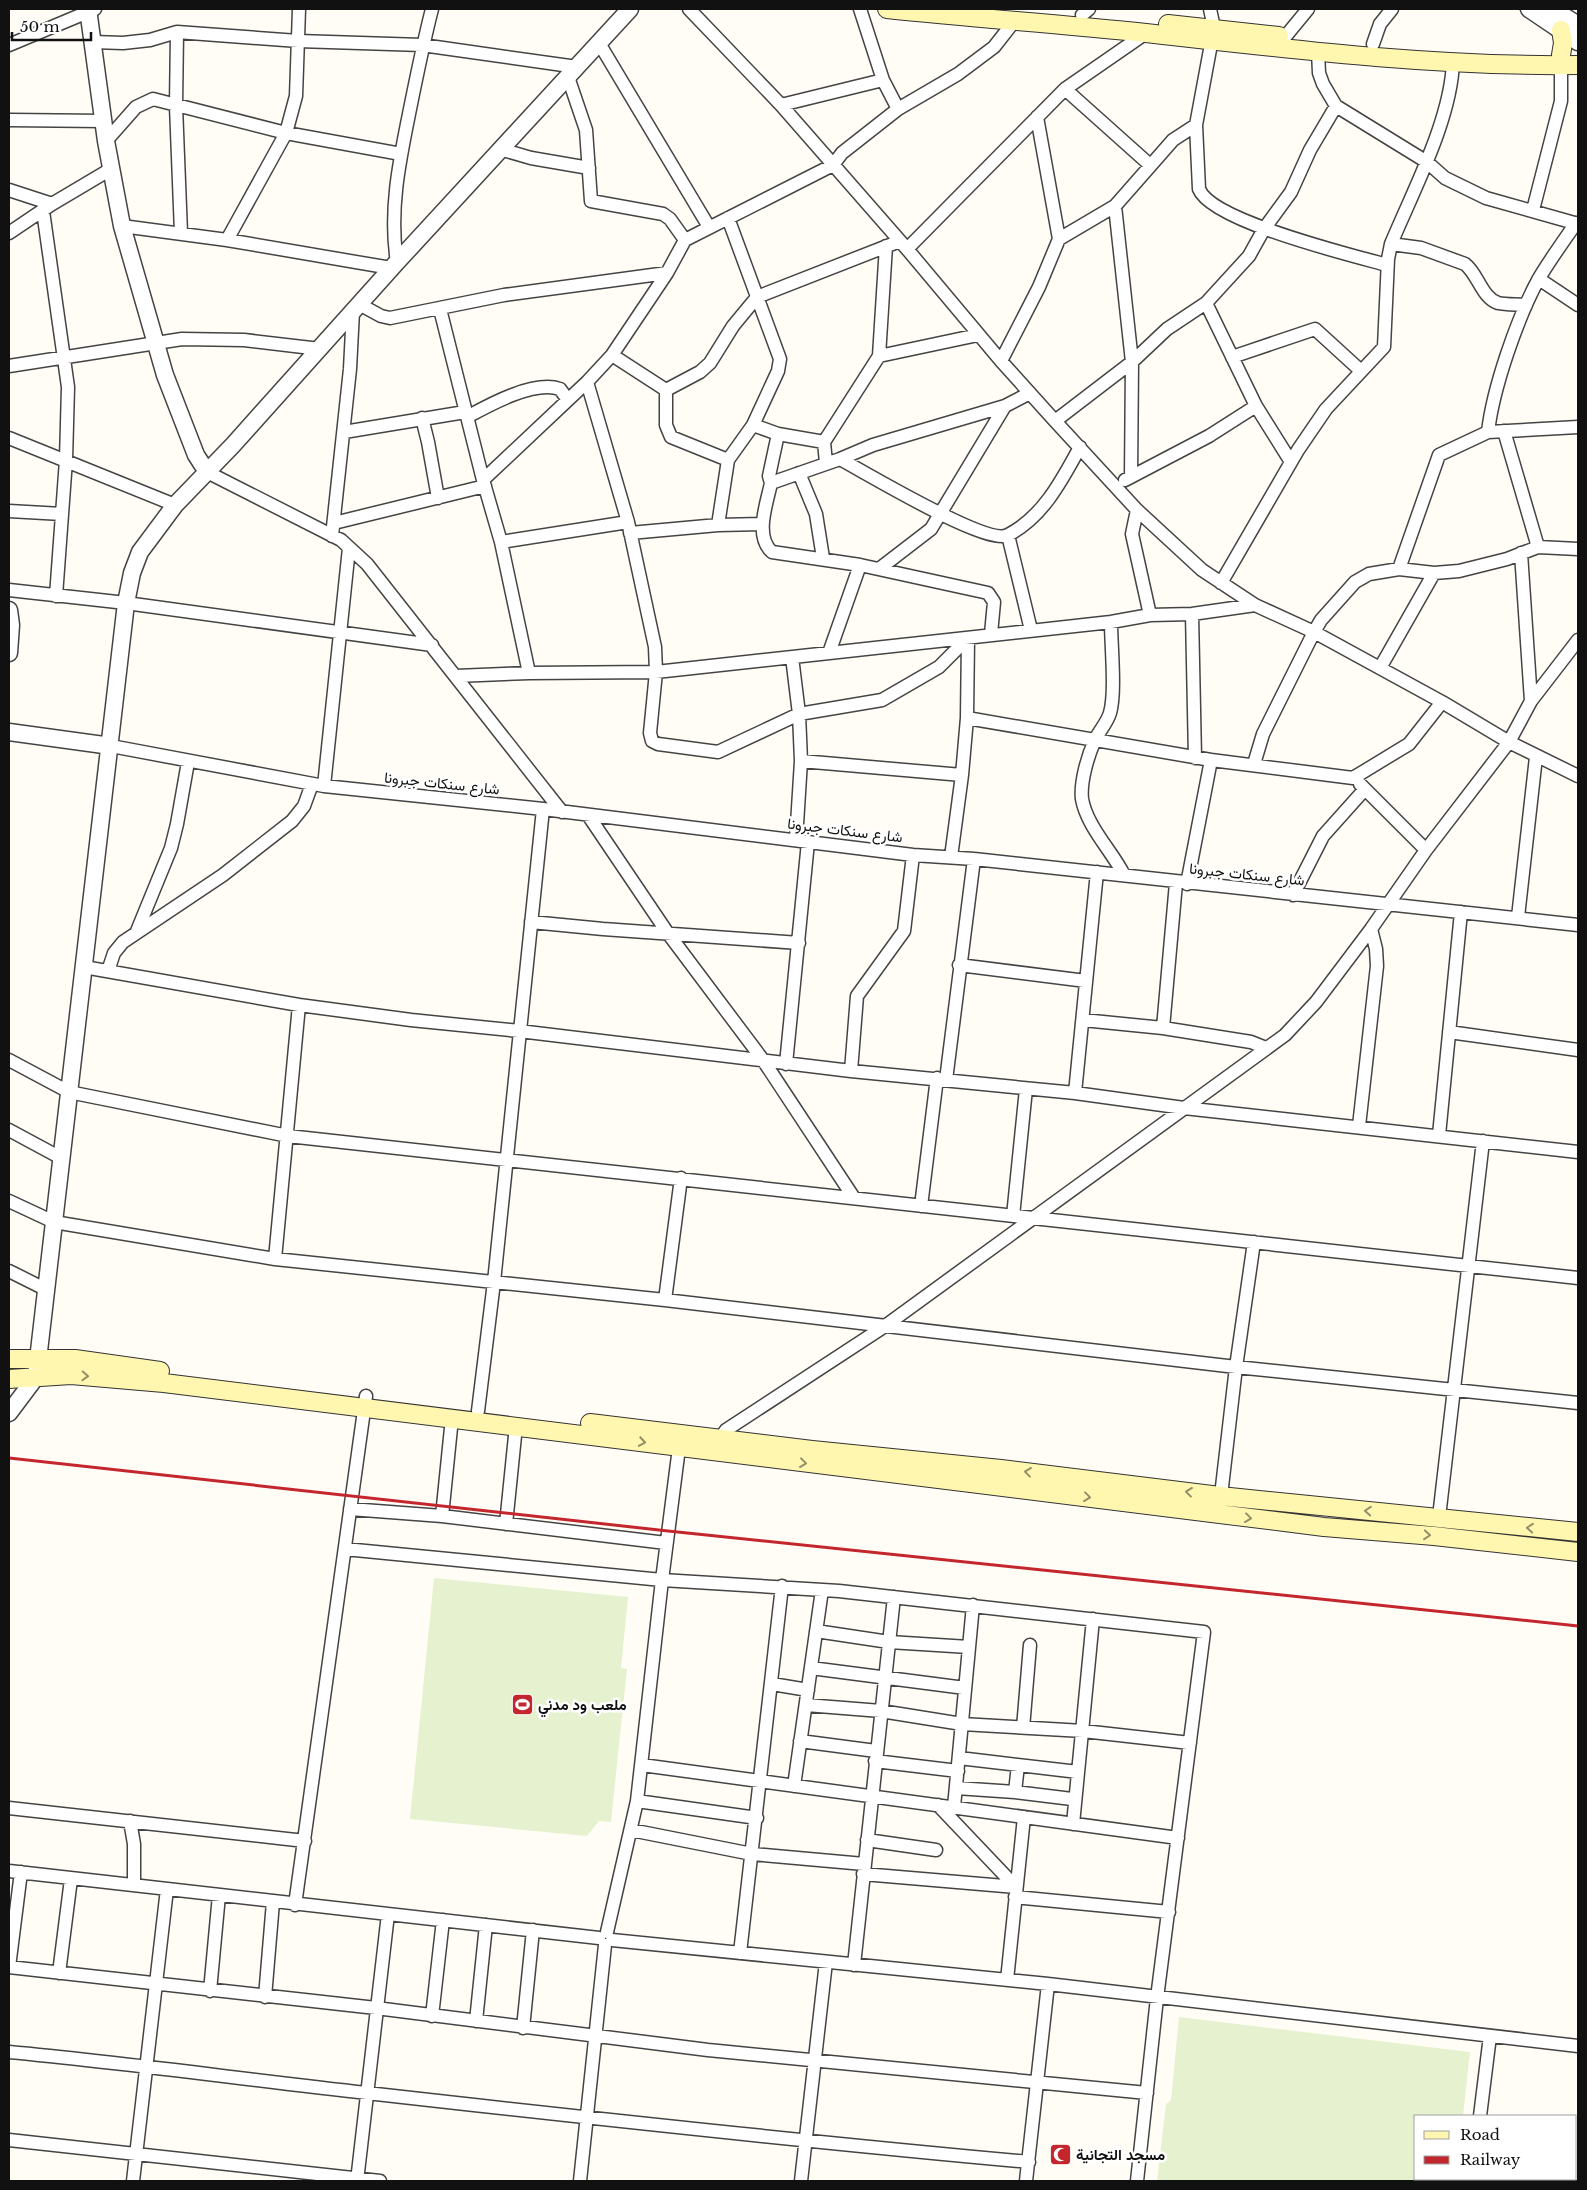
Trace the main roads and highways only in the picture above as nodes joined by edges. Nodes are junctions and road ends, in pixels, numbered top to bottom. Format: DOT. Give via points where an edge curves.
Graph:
graph roads {
  1 [pos="887,9"];
  2 [pos="1033,9"];
  3 [pos="1085,12"];
  4 [pos="1561,30"];
  5 [pos="1213,35"];
  6 [pos="1566,58"];
  7 [pos="1578,65"];
  8 [pos="9,1359"];
  9 [pos="9,1376"];
  10 [pos="365,1402"];
  11 [pos="680,1441"];
  12 [pos="716,1446"];
  13 [pos="1578,1532"];
  14 [pos="1578,1552"];
  1 -- 5 [label="main road" via="1146,33"];
  2 -- 3 [label="main road"];
  3 -- 5 [label="main road"];
  4 -- 6 [label="main road"];
  5 -- 6 [label="main road" via="1285,37 1452,52"];
  5 -- 6 [label="main road" via="1318,52 1453,62"];
  6 -- 7 [label="main road"];
  8 -- 10 [label="main road" via="75,1360"];
  9 -- 10 [label="main road, one-way" via="139,1380"];
  10 -- 11 [label="main road" via="478,1411"];
  10 -- 11 [label="main road, one-way" via="516,1426 632,1440"];
  11 -- 12 [label="main road"];
  13 -- 12 [label="main road, one-way" via="1220,1496 1001,1468"];
  12 -- 14 [label="main road, one-way" via="1324,1527"];
}
